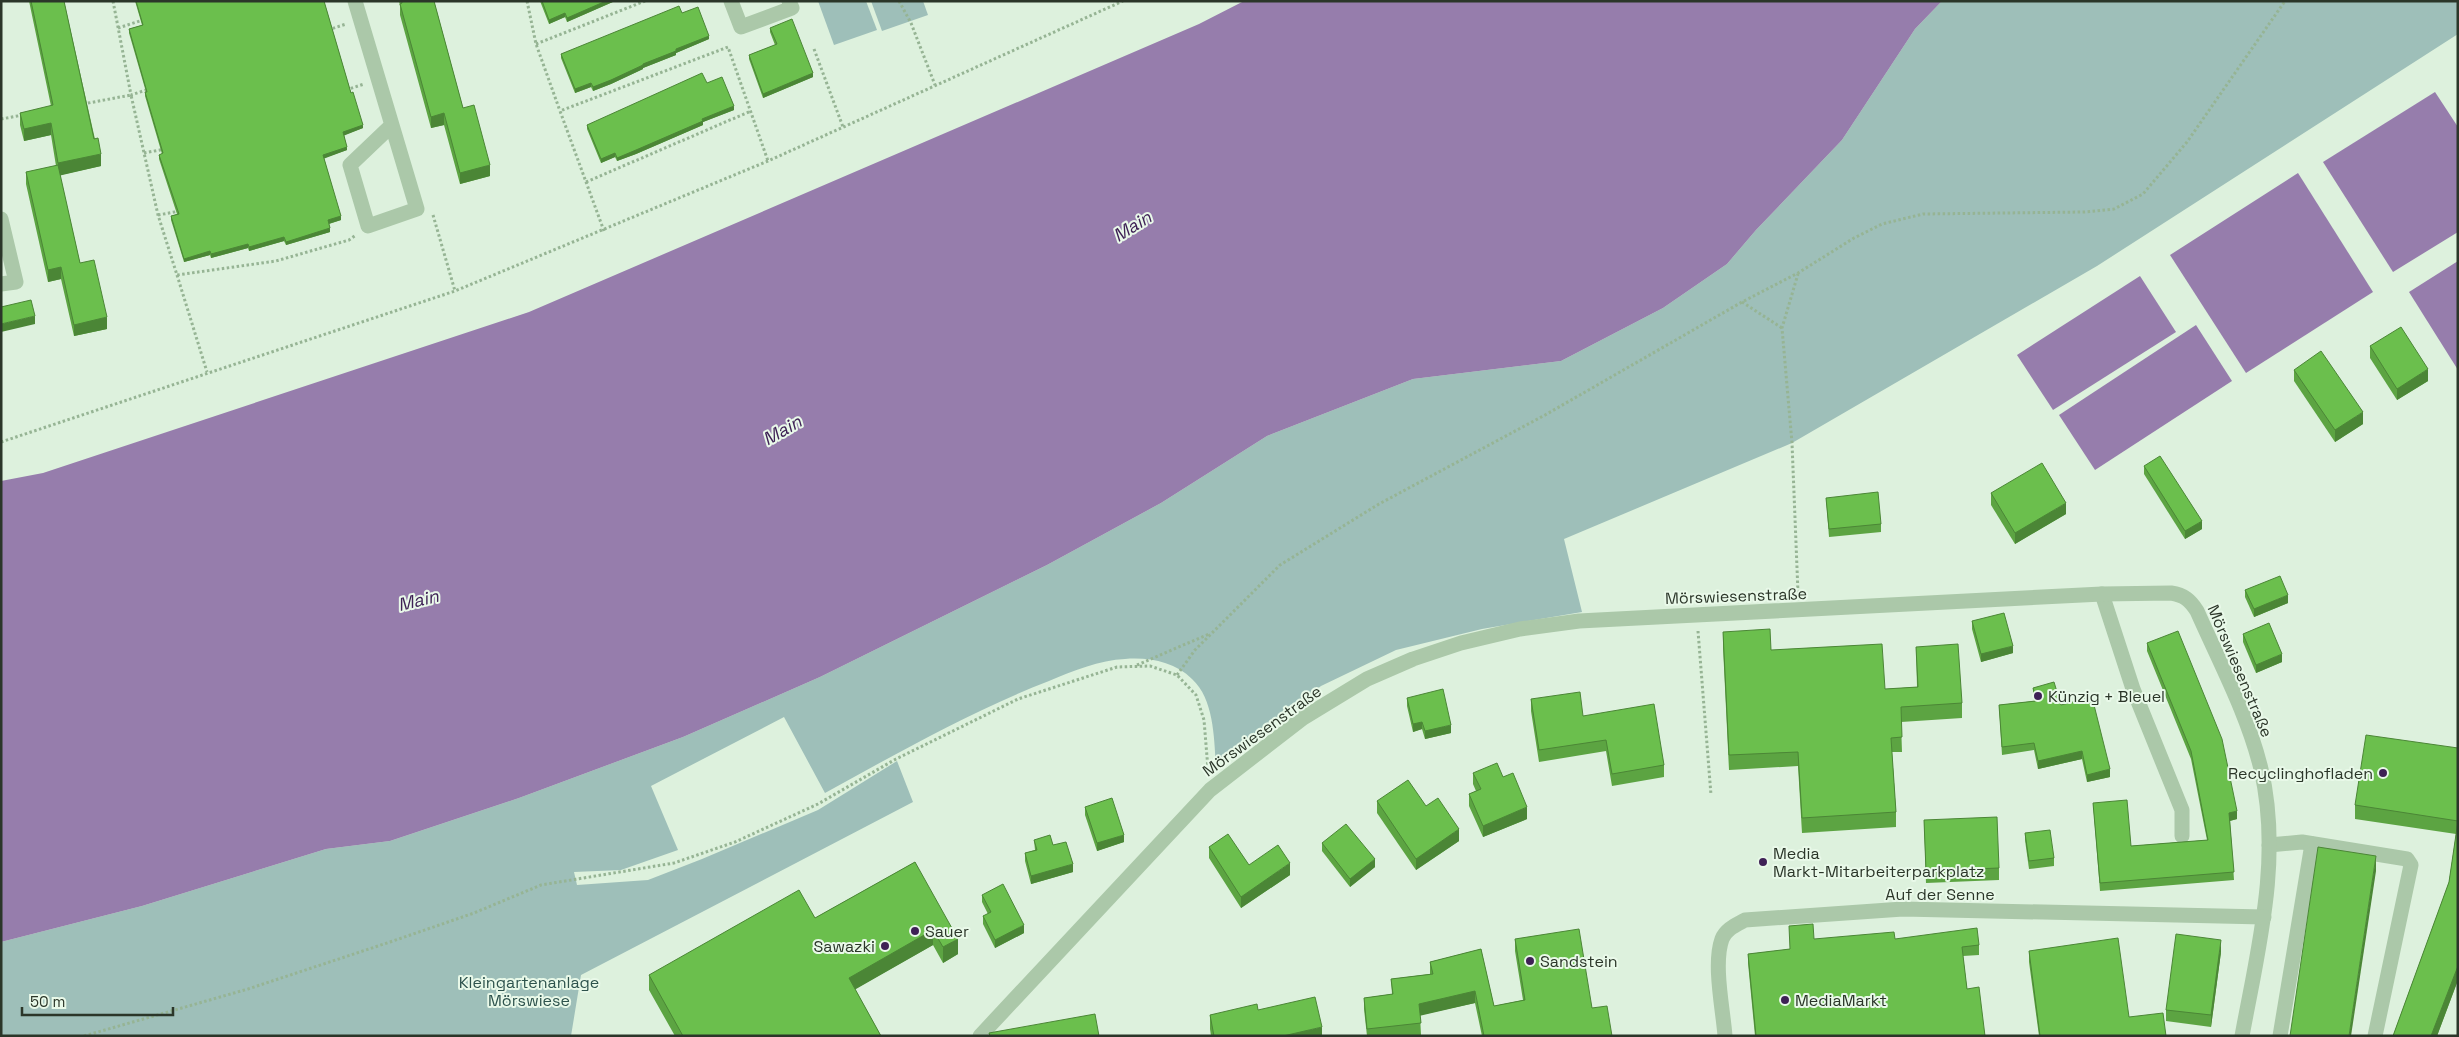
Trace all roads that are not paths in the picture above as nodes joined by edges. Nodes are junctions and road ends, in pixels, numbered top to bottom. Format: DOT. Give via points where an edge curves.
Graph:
graph roads {
  1 [pos="355,1"];
  2 [pos="730,1"];
  3 [pos="789,1"];
  4 [pos="392,124"];
  5 [pos="1,219"];
  6 [pos="1,284"];
  7 [pos="2102,594"];
  8 [pos="2182,836"];
  9 [pos="2312,844"];
  10 [pos="2269,845"];
  11 [pos="2264,917"];
  12 [pos="980,1036"];
  13 [pos="1725,1036"];
  14 [pos="2242,1036"];
  15 [pos="2280,1036"];
  16 [pos="2375,1036"];
  1 -- 4 [label="street"];
  2 -- 3 [label="street" via="741,28 792,8"];
  4 -- 4 [label="street" via="350,165 368,226 417,209"];
  5 -- 6 [label="street" via="16,282"];
  7 -- 8 [label="street" via="2133,689 2182,810"];
  7 -- 10 [label="street, Mörswiesenstraße" via="2171,593 2190,600 2250,734 2267,806"];
  7 -- 12 [label="street, Mörswiesenstraße" via="1579,621 1520,629 1413,659 1366,679 1303,718 1210,790"];
  9 -- 10 [label="street"];
  9 -- 15 [label="street"];
  9 -- 16 [label="street" via="2407,860 2411,865"];
  10 -- 11 [label="street, Mörswiesenstraße"];
  11 -- 13 [label="street, Auf der Senne" via="1903,909 1745,920 1730,928 1722,938 1718,956"];
  11 -- 14 [label="street, Mörswiesenstraße"];
}
